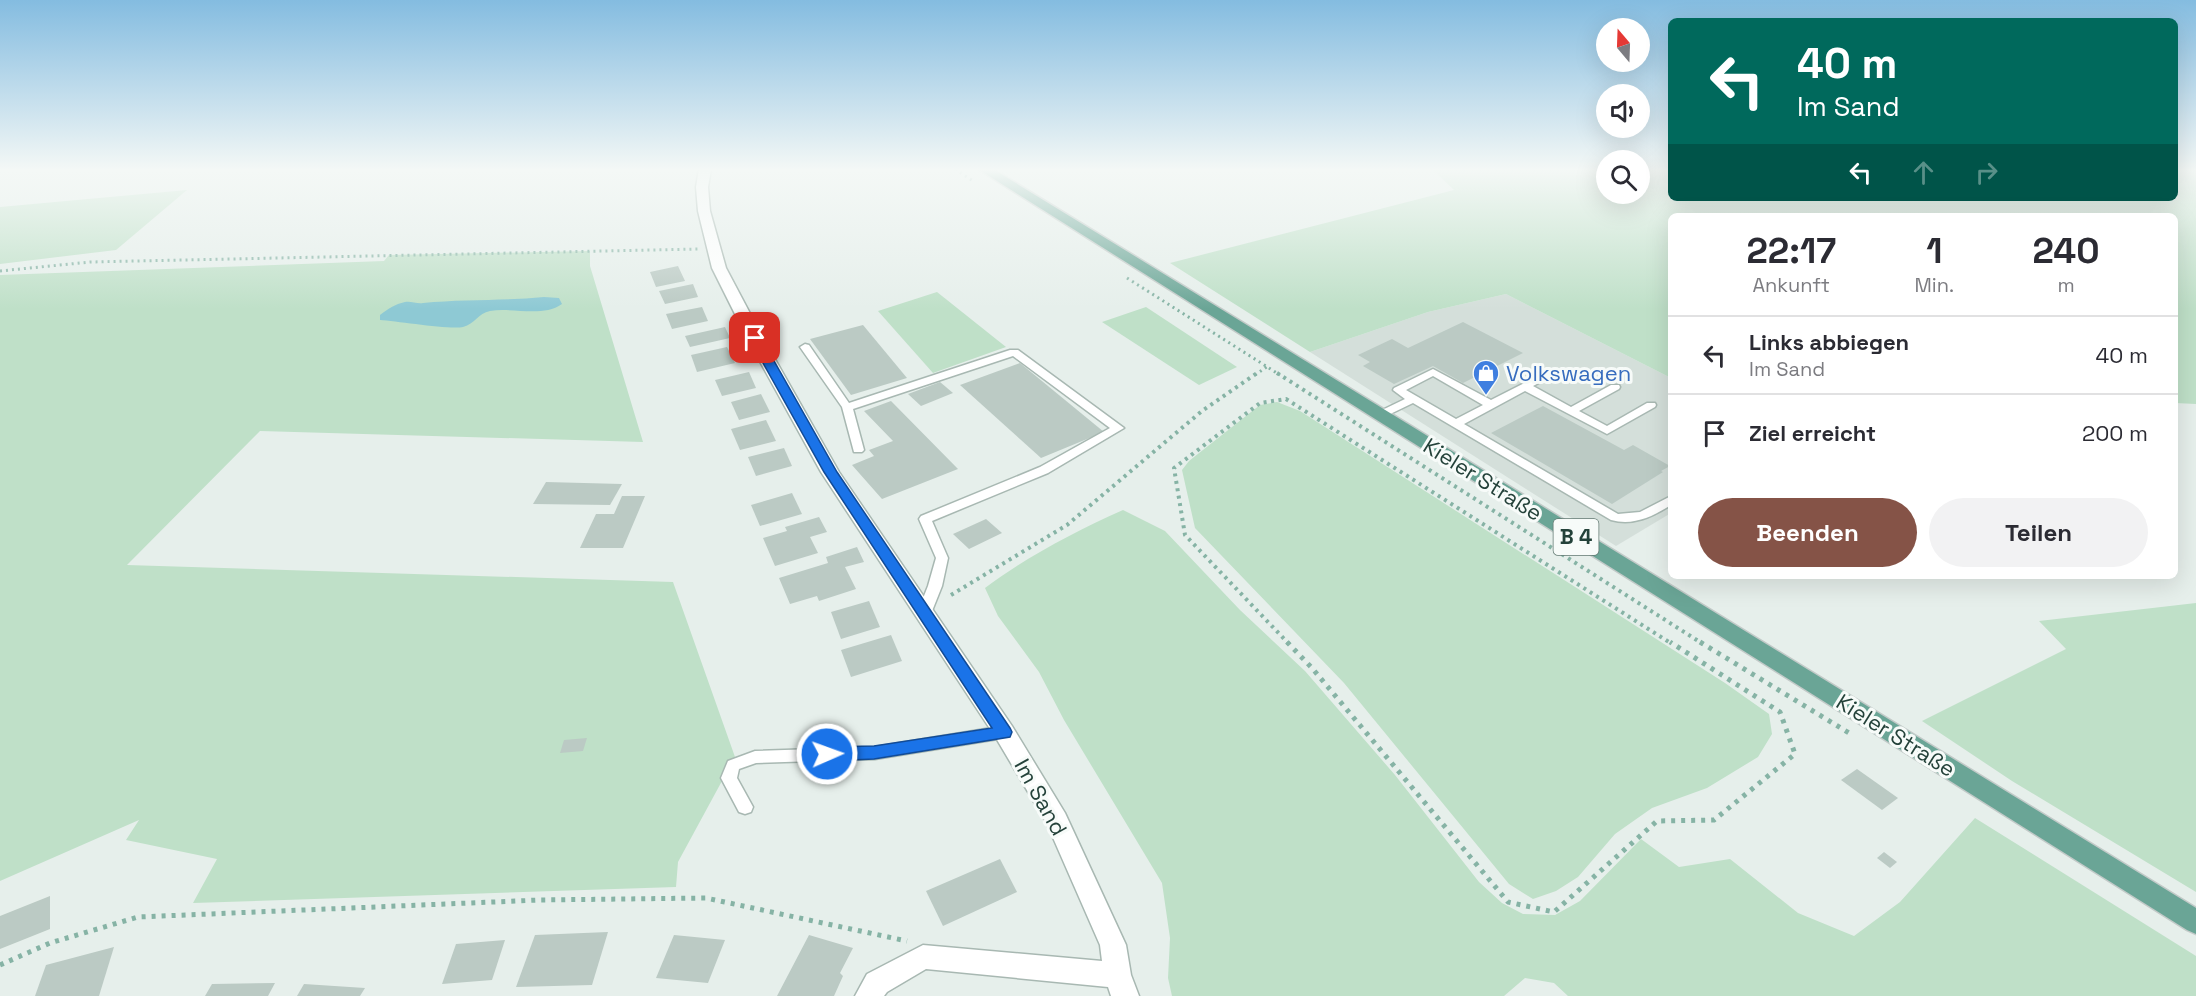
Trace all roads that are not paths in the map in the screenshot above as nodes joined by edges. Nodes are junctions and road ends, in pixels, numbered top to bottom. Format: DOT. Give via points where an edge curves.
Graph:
graph roads {
  1 [pos="705,215"];
  2 [pos="1059,215"];
  3 [pos="805,347"];
  4 [pos="1552,372"];
  5 [pos="1525,386"];
  6 [pos="1616,387"];
  7 [pos="1413,399"];
  8 [pos="1489,404"];
  9 [pos="1651,405"];
  10 [pos="847,407"];
  11 [pos="1572,411"];
  12 [pos="1380,415"];
  13 [pos="1455,424"];
  14 [pos="858,450"];
  15 [pos="1668,502"];
  16 [pos="925,611"];
  17 [pos="1004,732"];
  18 [pos="745,807"];
  19 [pos="2196,922"];
  20 [pos="1121,985"];
  21 [pos="869,996"];
  1 -- 16 [label="street, Im Sand" via="719,268 755,338 830,472"];
  2 -- 12 [label="main road, Kieler Straße / B 4"];
  3 -- 10 [label="lane"];
  4 -- 5 [label="lane"];
  5 -- 8 [label="lane"];
  5 -- 11 [label="lane"];
  6 -- 11 [label="lane"];
  7 -- 8 [label="lane" via="1398,390 1433,372"];
  7 -- 12 [label="lane"];
  7 -- 13 [label="lane"];
  8 -- 13 [label="lane"];
  9 -- 11 [label="lane" via="1607,431"];
  10 -- 14 [label="lane"];
  10 -- 16 [label="lane" via="1014,352 1118,428 1044,470 925,519 942,558"];
  12 -- 19 [label="main road, Kieler Straße / B 4"];
  13 -- 15 [label="lane" via="1615,517 1644,517"];
  16 -- 17 [label="street, Im Sand"];
  17 -- 18 [label="lane" via="874,753 755,757 733,765 729,778"];
  17 -- 20 [label="street, Im Sand" via="1057,820 1113,945"];
  20 -- 21 [label="street" via="923,957 877,983"];
}
